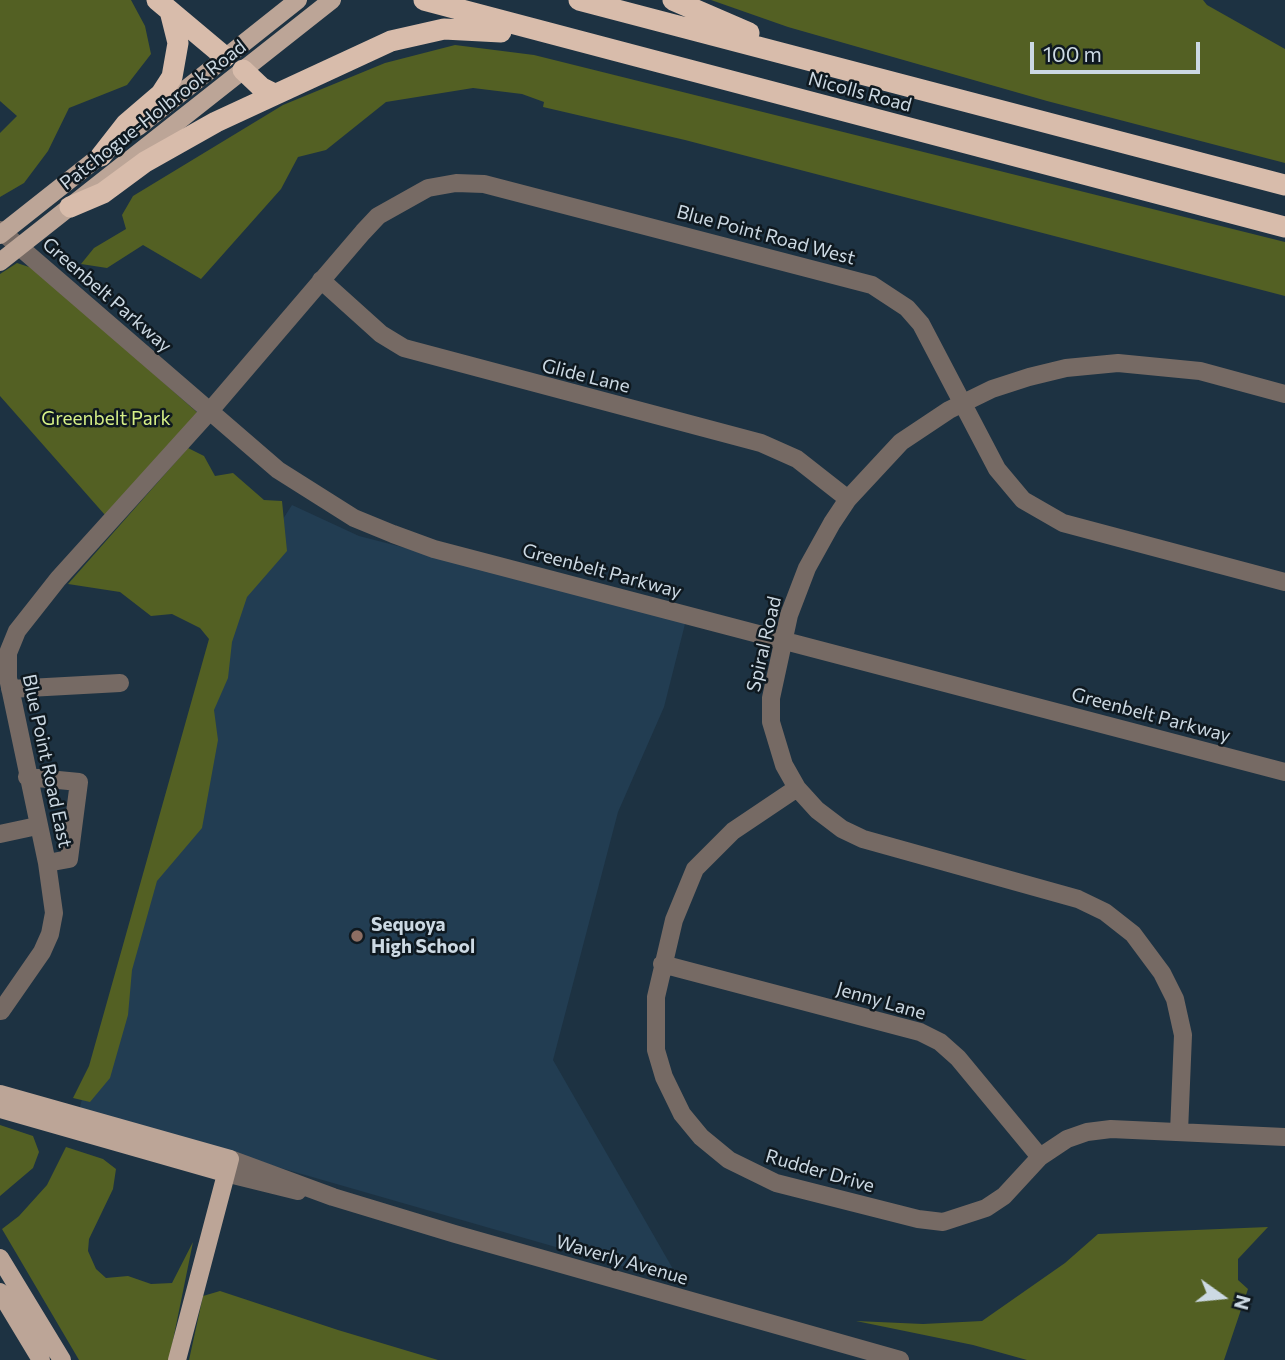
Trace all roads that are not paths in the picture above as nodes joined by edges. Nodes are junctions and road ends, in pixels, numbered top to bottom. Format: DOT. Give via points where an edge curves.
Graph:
graph roads {
  1 [pos="298,0"];
  2 [pos="332,0"];
  3 [pos="424,0"];
  4 [pos="579,0"];
  5 [pos="673,0"];
  6 [pos="163,6"];
  7 [pos="635,56"];
  8 [pos="226,57"];
  9 [pos="243,70"];
  10 [pos="869,76"];
  11 [pos="274,94"];
  12 [pos="101,156"];
  13 [pos="1285,185"];
  14 [pos="70,207"];
  15 [pos="1285,227"];
  16 [pos="1,232"];
  17 [pos="19,247"];
  18 [pos="0,262"];
  19 [pos="321,280"];
  20 [pos="1285,394"];
  21 [pos="961,403"];
  22 [pos="209,411"];
  23 [pos="848,499"];
  24 [pos="1285,582"];
  25 [pos="783,639"];
  26 [pos="120,683"];
  27 [pos="10,689"];
  28 [pos="1285,772"];
  29 [pos="27,777"];
  30 [pos="797,789"];
  31 [pos="37,826"];
  32 [pos="0,834"];
  33 [pos="47,863"];
  34 [pos="662,964"];
  35 [pos="1,1011"];
  36 [pos="0,1094"];
  37 [pos="0,1110"];
  38 [pos="1179,1132"];
  39 [pos="1285,1137"];
  40 [pos="1040,1157"];
  41 [pos="228,1166"];
  42 [pos="0,1258"];
  43 [pos="0,1292"];
  44 [pos="41,1360"];
  45 [pos="62,1360"];
  46 [pos="177,1360"];
  47 [pos="900,1360"];
  1 -- 8 [label="main road, Patchogue-Holbrook Road"];
  2 -- 9 [label="main road, Patchogue-Holbrook Road"];
  3 -- 7 [label="highway, Nicolls Road"];
  4 -- 10 [label="highway, Nicolls Road"];
  5 -- 10 [label="highway"];
  6 -- 8 [label="highway"];
  6 -- 12 [label="highway" via="178,43 172,77"];
  7 -- 11 [label="highway" via="481,29 427,31 391,41"];
  7 -- 15 [label="highway, Nicolls Road"];
  8 -- 9 [label="main road"];
  8 -- 12 [label="main road, Patchogue-Holbrook Road"];
  9 -- 11 [label="highway"];
  9 -- 14 [label="main road, Patchogue-Holbrook Road"];
  10 -- 13 [label="highway, Nicolls Road"];
  11 -- 14 [label="highway" via="191,135 103,193"];
  12 -- 16 [label="main road, Patchogue-Holbrook Road"];
  14 -- 17 [label="main road, Patchogue-Holbrook Road"];
  16 -- 17 [label="street, Greenbelt Parkway"];
  17 -- 18 [label="main road, Patchogue-Holbrook Road"];
  17 -- 22 [label="street, Greenbelt Parkway"];
  19 -- 21 [label="street, Blue Point Road West" via="379,216 401,201 428,188 484,184 872,285 907,308 921,324"];
  19 -- 22 [label="street, Blue Point Road West"];
  19 -- 23 [label="street, Glide Lane" via="381,334 404,348 761,443 797,459"];
  20 -- 21 [label="street, Spiral Road" via="1200,371 1118,363 1029,377"];
  21 -- 23 [label="street, Spiral Road" via="901,442"];
  21 -- 24 [label="street, Blue Point Road West" via="997,469 1023,500 1041,513 1063,523"];
  22 -- 25 [label="street, Greenbelt Parkway" via="304,489 393,534 434,549"];
  22 -- 27 [label="street, Blue Point Road East" via="25,618 8,653"];
  23 -- 25 [label="street, Spiral Road" via="807,568"];
  25 -- 28 [label="street, Greenbelt Parkway"];
  25 -- 30 [label="street, Spiral Road" via="771,698 771,723"];
  26 -- 27 [label="street"];
  27 -- 29 [label="street, Blue Point Road East"];
  29 -- 31 [label="street, Blue Point Road East"];
  29 -- 33 [label="street" via="79,782 69,859"];
  30 -- 34 [label="street, Rudder Drive" via="733,831 695,869 684,889"];
  30 -- 38 [label="street, Spiral Road" via="842,829 863,839 1078,898 1133,934 1175,999 1183,1035"];
  31 -- 32 [label="street"];
  31 -- 33 [label="street, Blue Point Road East"];
  33 -- 35 [label="street, Blue Point Road East" via="54,913 50,934"];
  34 -- 40 [label="street, Jenny Lane" via="920,1032 940,1042"];
  34 -- 40 [label="street, Rudder Drive" via="654,1026 664,1077 682,1114 701,1137 750,1173 943,1222 986,1208 1004,1196"];
  36 -- 41 [label="main road, Waverly Avenue"];
  37 -- 41 [label="main road, Waverly Avenue"];
  38 -- 39 [label="street, Rudder Drive"];
  38 -- 40 [label="street, Rudder Drive" via="1087,1132"];
  41 -- 46 [label="main road"];
  41 -- 47 [label="street, Waverly Avenue"];
  42 -- 45 [label="main road"];
  43 -- 44 [label="main road"];
}
